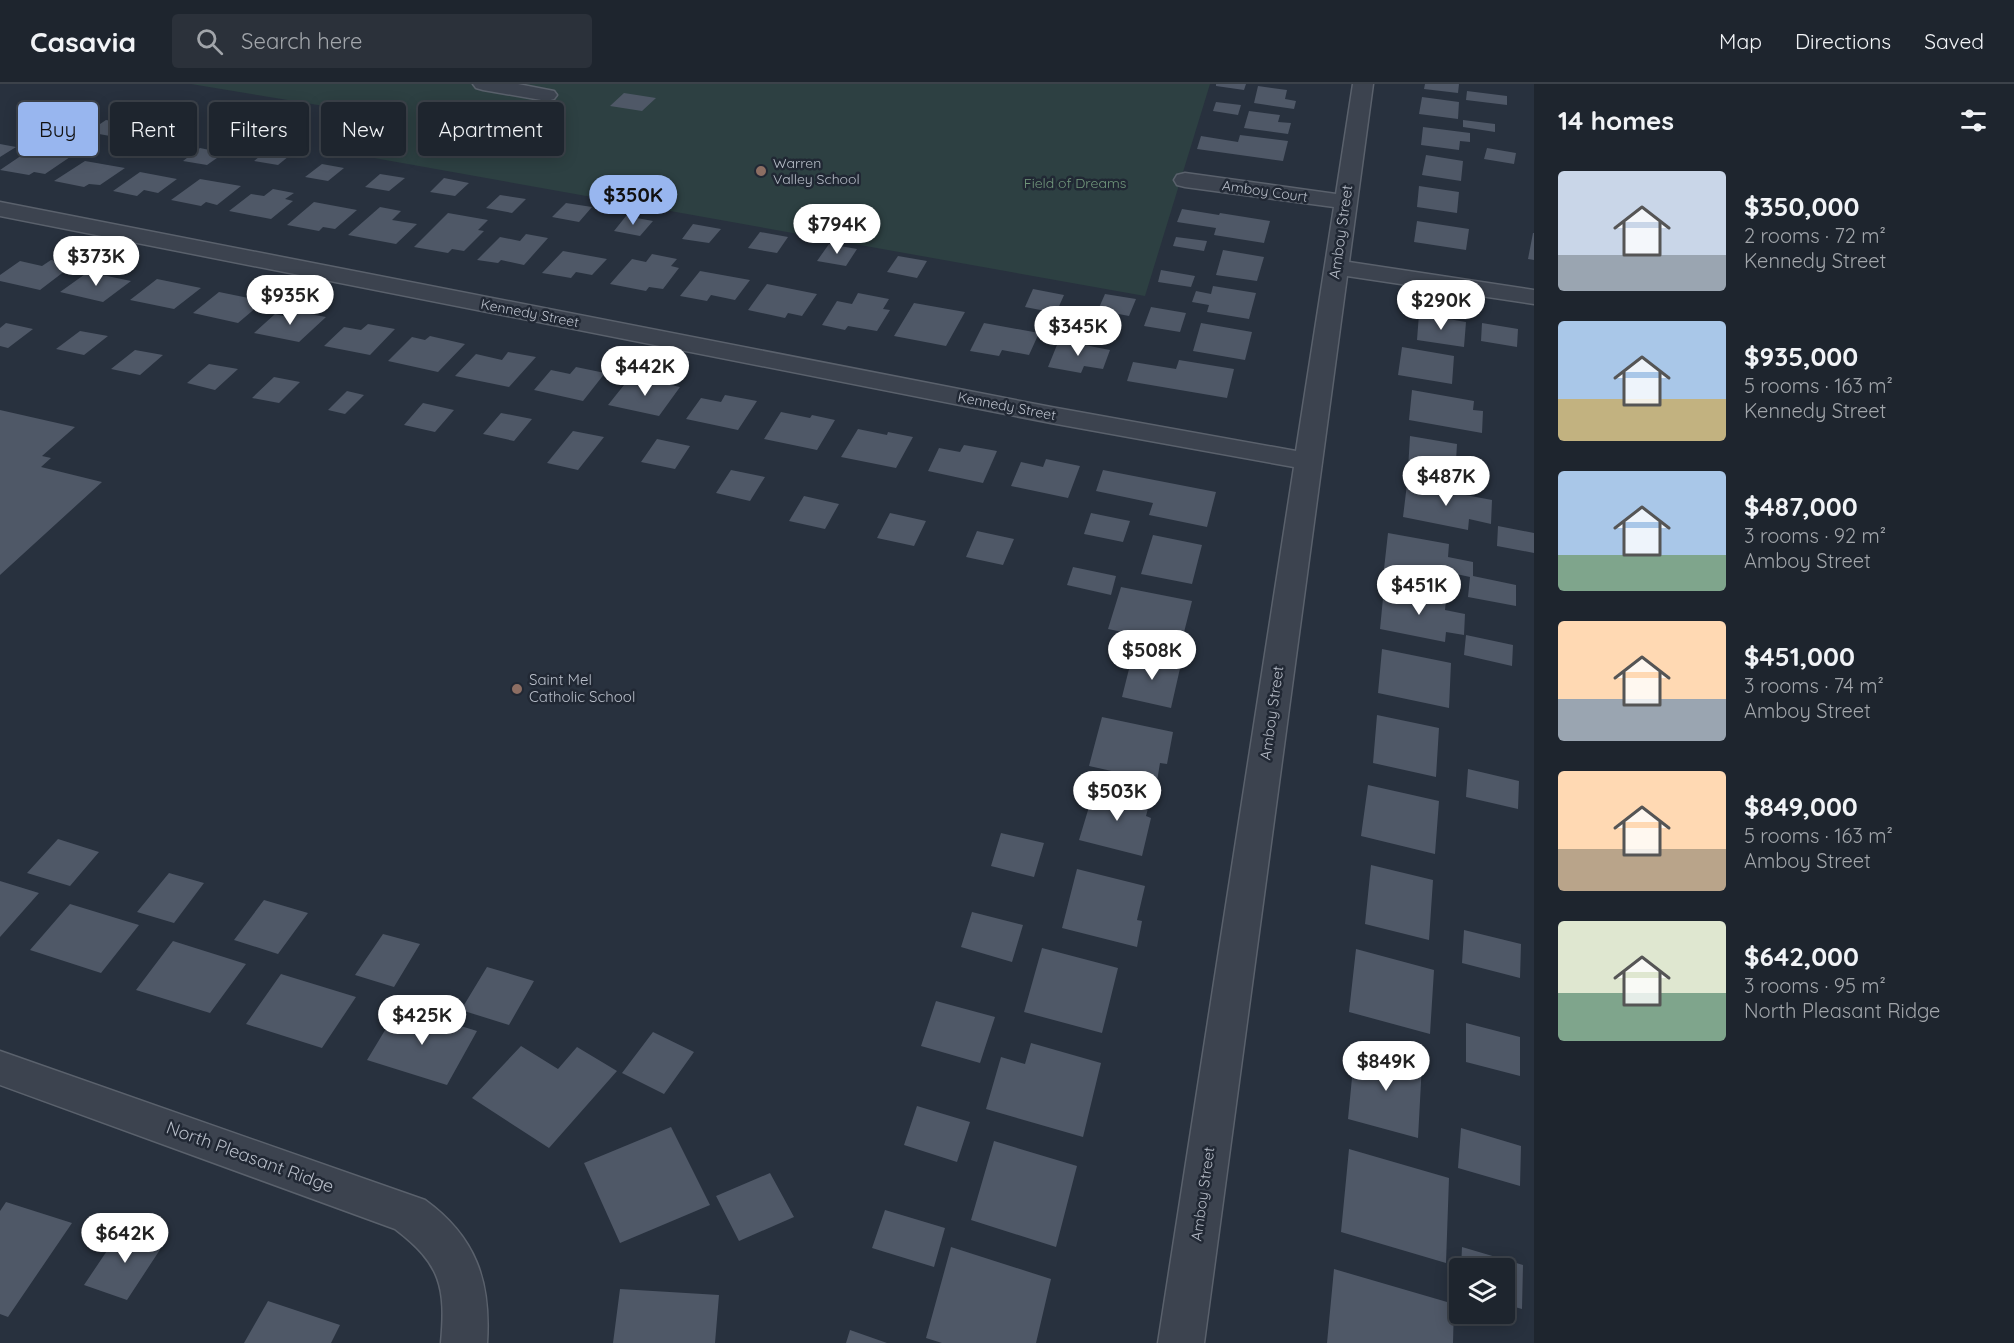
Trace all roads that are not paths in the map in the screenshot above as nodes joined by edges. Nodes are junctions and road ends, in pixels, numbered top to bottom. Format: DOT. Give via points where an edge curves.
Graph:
graph roads {
  1 [pos="483,84"];
  2 [pos="1363,84"];
  3 [pos="547,95"];
  4 [pos="1185,180"];
  5 [pos="1345,202"];
  6 [pos="0,209"];
  7 [pos="1335,267"];
  8 [pos="1534,297"];
  9 [pos="1308,461"];
  10 [pos="0,1068"];
  11 [pos="464,1343"];
  12 [pos="1181,1343"];
  1 -- 3 [label="street"];
  2 -- 5 [label="street, Amboy Street"];
  4 -- 5 [label="street, Amboy Court"];
  5 -- 7 [label="street, Amboy Street"];
  6 -- 9 [label="street, Kennedy Street"];
  7 -- 8 [label="street"];
  7 -- 9 [label="street, Amboy Street"];
  9 -- 12 [label="street, Amboy Street"];
  10 -- 11 [label="street, North Pleasant Ridge" via="410,1214 431,1228 452,1254 468,1314"];
}
